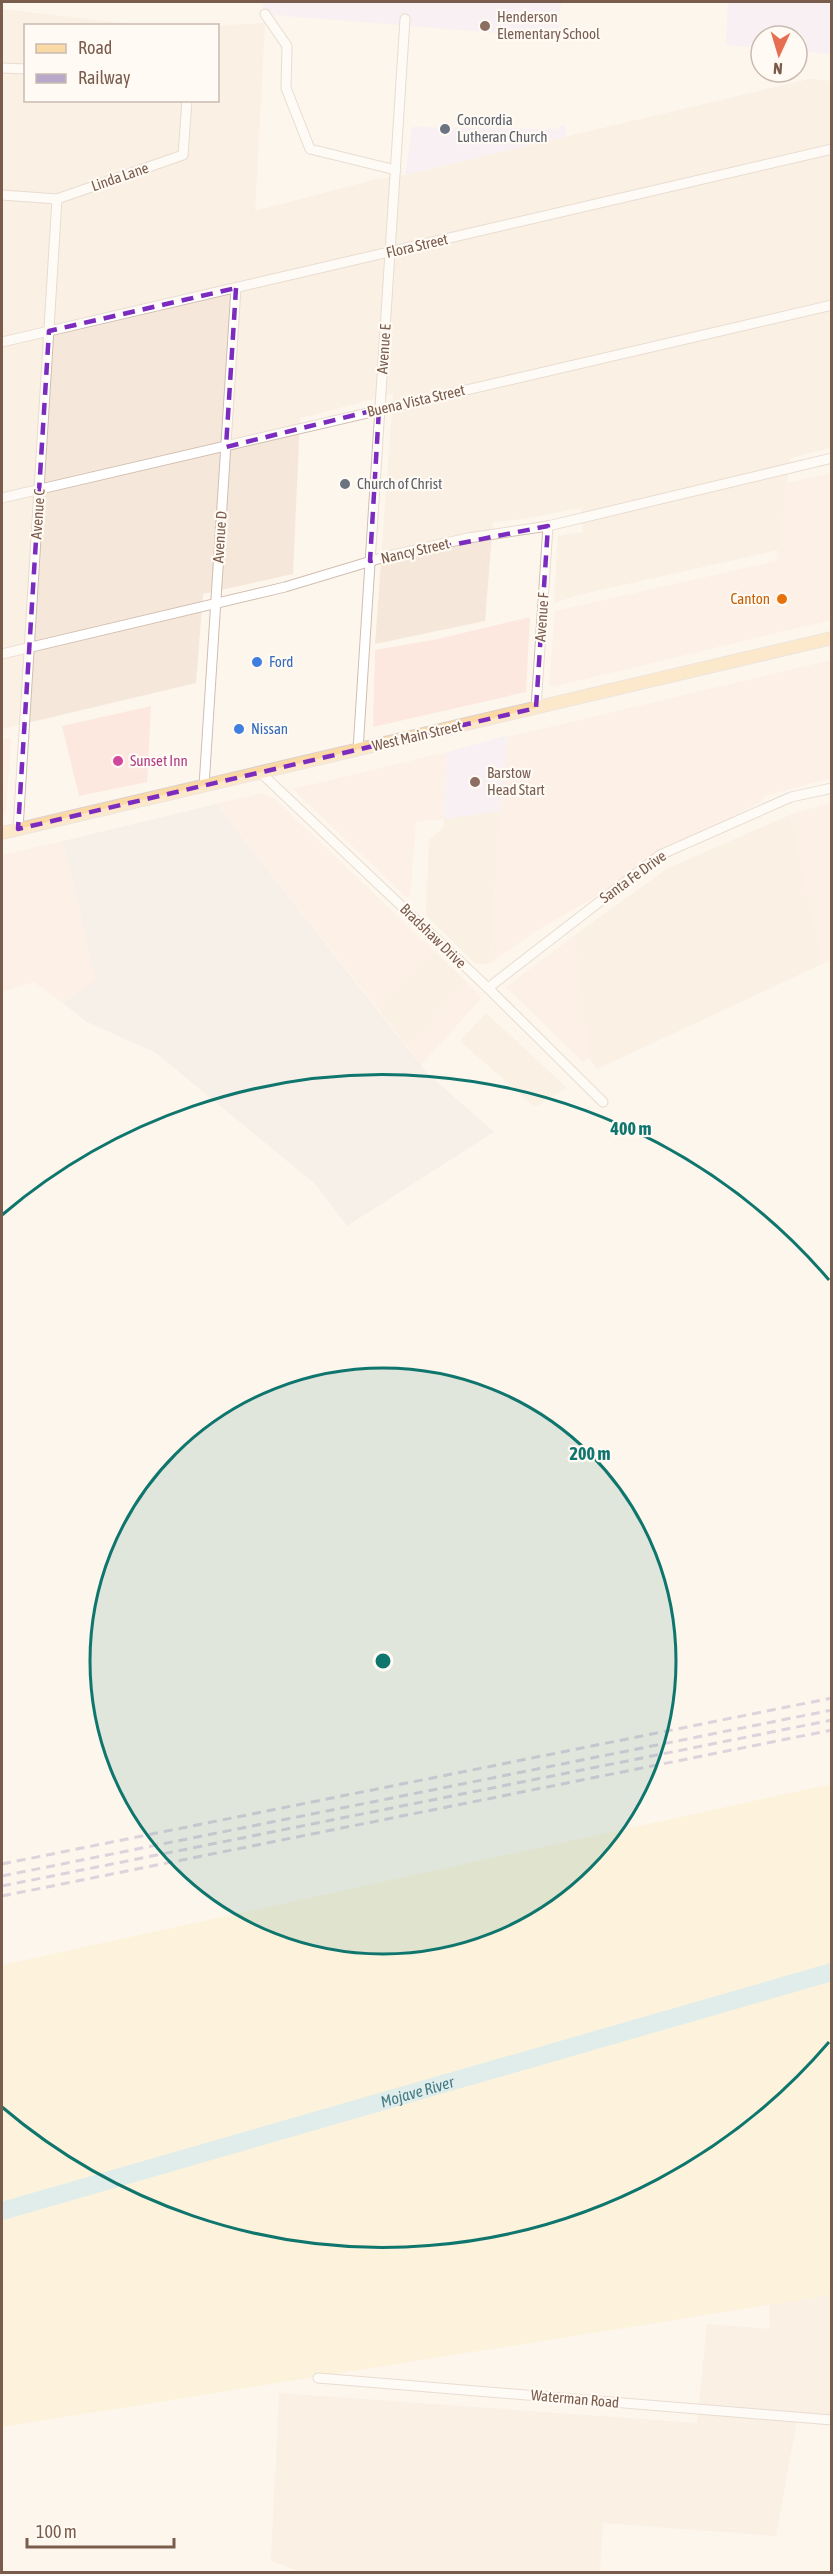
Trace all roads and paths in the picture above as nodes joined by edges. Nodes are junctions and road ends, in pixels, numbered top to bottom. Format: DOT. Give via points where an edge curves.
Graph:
graph roads {
  1 [pos="265,14"];
  2 [pos="405,19"];
  3 [pos="2,68"];
  4 [pos="24,69"];
  5 [pos="187,102"];
  6 [pos="831,150"];
  7 [pos="396,170"];
  8 [pos="2,195"];
  9 [pos="57,199"];
  10 [pos="391,252"];
  11 [pos="236,288"];
  12 [pos="831,305"];
  13 [pos="49,331"];
  14 [pos="2,342"];
  15 [pos="379,409"];
  16 [pos="226,447"];
  17 [pos="831,458"];
  18 [pos="40,489"];
  19 [pos="2,498"];
  20 [pos="548,525"];
  21 [pos="370,561"];
  22 [pos="216,603"];
  23 [pos="831,638"];
  24 [pos="29,647"];
  25 [pos="2,654"];
  26 [pos="536,708"];
  27 [pos="358,750"];
  28 [pos="260,772"];
  29 [pos="204,786"];
  30 [pos="831,788"];
  31 [pos="18,829"];
  32 [pos="2,833"];
  33 [pos="488,988"];
  34 [pos="603,1102"];
  35 [pos="318,2378"];
  36 [pos="831,2420"];
  1 -- 7 [label="street" via="287,46 286,88 310,149"];
  2 -- 7 [label="street, Avenue E"];
  3 -- 4 [label="street"];
  5 -- 9 [label="street, Linda Lane" via="183,155"];
  6 -- 10 [label="street, Flora Street"];
  7 -- 10 [label="street, Avenue E"];
  8 -- 9 [label="street, Linda Lane"];
  9 -- 13 [label="street, Avenue C"];
  10 -- 11 [label="street, Flora Street"];
  10 -- 15 [label="street, Avenue E"];
  11 -- 13 [label="street, Flora Street"];
  11 -- 16 [label="street, Avenue D"];
  12 -- 15 [label="street, Buena Vista Street"];
  13 -- 14 [label="street, Flora Street"];
  13 -- 18 [label="street, Avenue C"];
  15 -- 16 [label="street, Buena Vista Street"];
  15 -- 21 [label="street, Avenue E"];
  16 -- 18 [label="street, Buena Vista Street"];
  16 -- 22 [label="street, Avenue D"];
  17 -- 20 [label="street, Nancy Street"];
  18 -- 19 [label="street, Buena Vista Street"];
  18 -- 24 [label="street, Avenue C"];
  20 -- 21 [label="street, Nancy Street" via="468,538"];
  20 -- 26 [label="street, Avenue F"];
  21 -- 22 [label="street, Nancy Street"];
  21 -- 27 [label="street, Avenue E"];
  22 -- 24 [label="street, Nancy Street"];
  22 -- 29 [label="street, Avenue D"];
  23 -- 26 [label="main road, West Main Street"];
  24 -- 25 [label="street, Nancy Street"];
  24 -- 31 [label="street, Avenue C"];
  26 -- 27 [label="main road, West Main Street"];
  27 -- 28 [label="main road, West Main Street"];
  28 -- 29 [label="main road, West Main Street"];
  28 -- 33 [label="street, Bradshaw Drive"];
  29 -- 31 [label="main road, West Main Street"];
  30 -- 33 [label="street, Santa Fe Drive" via="791,797 660,855"];
  31 -- 32 [label="main road, West Main Street"];
  33 -- 34 [label="street, Bradshaw Drive"];
  35 -- 36 [label="street, Waterman Road"];
}
